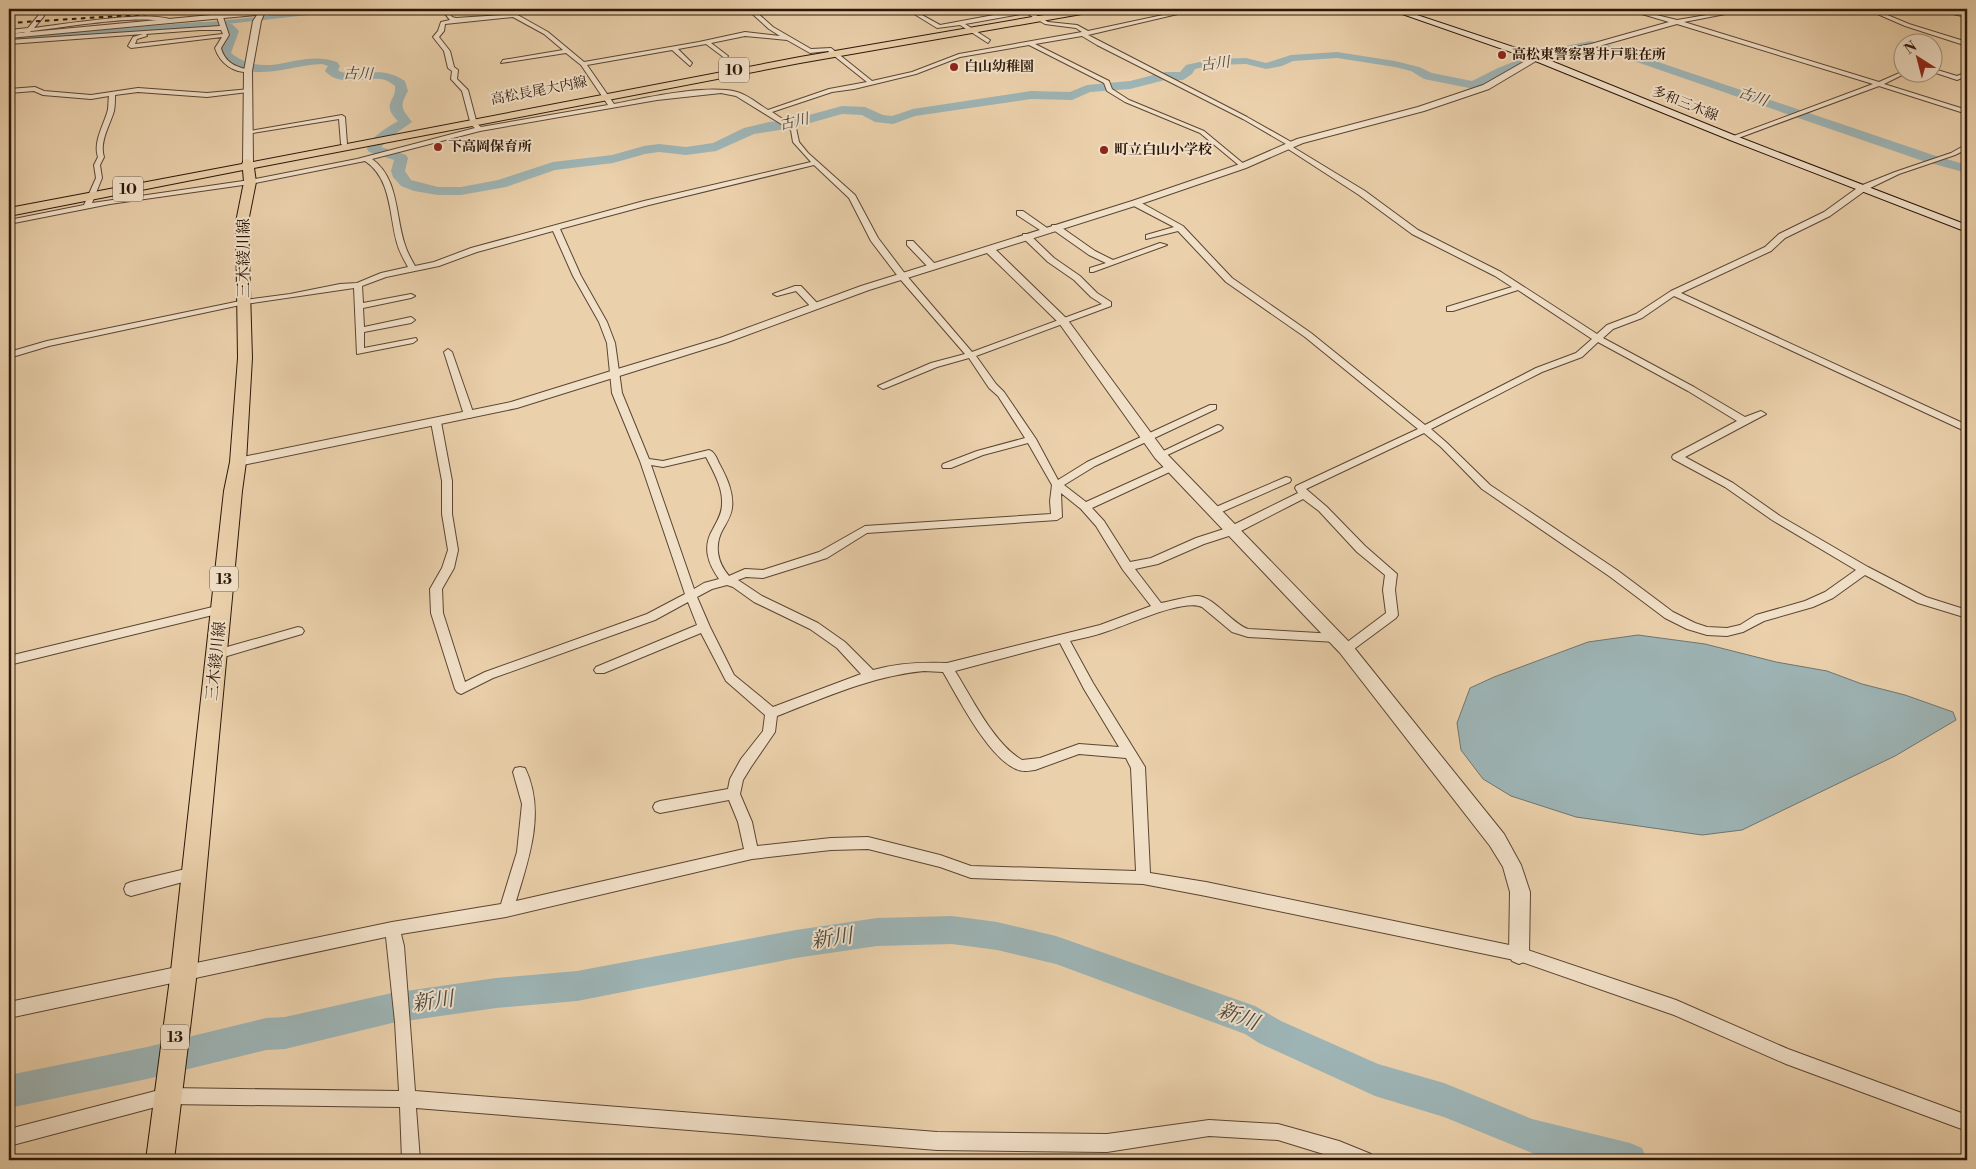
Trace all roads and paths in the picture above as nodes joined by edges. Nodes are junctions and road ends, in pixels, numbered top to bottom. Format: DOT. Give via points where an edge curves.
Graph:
graph roads {
  1 [pos="40,9"];
  2 [pos="296,9"];
  3 [pos="444,9"];
  4 [pos="750,9"];
  5 [pos="908,9"];
  6 [pos="1076,9"];
  7 [pos="1092,9"];
  8 [pos="1197,9"];
  9 [pos="1392,9"];
  10 [pos="1627,9"];
  11 [pos="1749,9"];
  12 [pos="1869,9"];
  13 [pos="1932,9"];
  14 [pos="1152,12"];
  15 [pos="1033,14"];
  16 [pos="1967,15"];
  17 [pos="1160,16"];
  18 [pos="258,17"];
  19 [pos="456,20"];
  20 [pos="1675,22"];
  21 [pos="223,26"];
  22 [pos="967,27"];
  23 [pos="159,31"];
  24 [pos="27,32"];
  25 [pos="1085,33"];
  26 [pos="9,37"];
  27 [pos="787,38"];
  28 [pos="988,41"];
  29 [pos="708,43"];
  30 [pos="1029,43"];
  31 [pos="1967,44"];
  32 [pos="673,48"];
  33 [pos="567,51"];
  34 [pos="833,52"];
  35 [pos="726,58"];
  36 [pos="1536,58"];
  37 [pos="503,62"];
  38 [pos="583,64"];
  39 [pos="690,64"];
  40 [pos="249,68"];
  41 [pos="1944,74"];
  42 [pos="1967,74"];
  43 [pos="1894,77"];
  44 [pos="871,84"];
  45 [pos="1880,84"];
  46 [pos="9,90"];
  47 [pos="248,90"];
  48 [pos="112,94"];
  49 [pos="608,99"];
  50 [pos="767,112"];
  51 [pos="1967,112"];
  52 [pos="475,124"];
  53 [pos="247,132"];
  54 [pos="1732,138"];
  55 [pos="381,139"];
  56 [pos="344,144"];
  57 [pos="1289,145"];
  58 [pos="1967,146"];
  59 [pos="367,159"];
  60 [pos="816,163"];
  61 [pos="1243,166"];
  62 [pos="248,170"];
  63 [pos="1863,188"];
  64 [pos="91,198"];
  65 [pos="1135,203"];
  66 [pos="9,208"];
  67 [pos="9,212"];
  68 [pos="1011,216"];
  69 [pos="9,222"];
  70 [pos="1051,228"];
  71 [pos="1180,228"];
  72 [pos="1967,229"];
  73 [pos="556,230"];
  74 [pos="1026,236"];
  75 [pos="1149,237"];
  76 [pos="910,243"];
  77 [pos="1162,245"];
  78 [pos="988,248"];
  79 [pos="1110,262"];
  80 [pos="933,267"];
  81 [pos="413,269"];
  82 [pos="1093,270"];
  83 [pos="903,277"];
  84 [pos="358,285"];
  85 [pos="1520,286"];
  86 [pos="1674,293"];
  87 [pos="777,294"];
  88 [pos="411,296"];
  89 [pos="244,302"];
  90 [pos="359,306"];
  91 [pos="815,306"];
  92 [pos="1450,309"];
  93 [pos="410,320"];
  94 [pos="1063,321"];
  95 [pos="359,330"];
  96 [pos="1597,338"];
  97 [pos="413,340"];
  98 [pos="448,352"];
  99 [pos="9,355"];
  100 [pos="971,355"];
  101 [pos="615,374"];
  102 [pos="883,386"];
  103 [pos="1213,407"];
  104 [pos="1762,414"];
  105 [pos="469,415"];
  106 [pos="1744,421"];
  107 [pos="436,422"];
  108 [pos="1218,428"];
  109 [pos="1424,428"];
  110 [pos="1967,430"];
  111 [pos="1149,438"];
  112 [pos="1031,439"];
  113 [pos="1160,455"];
  114 [pos="645,461"];
  115 [pos="238,462"];
  116 [pos="947,466"];
  117 [pos="1172,467"];
  118 [pos="1286,480"];
  119 [pos="1058,485"];
  120 [pos="1304,494"];
  121 [pos="1085,507"];
  122 [pos="1213,512"];
  123 [pos="1231,531"];
  124 [pos="1127,567"];
  125 [pos="1864,570"];
  126 [pos="726,581"];
  127 [pos="691,596"];
  128 [pos="1158,608"];
  129 [pos="221,609"];
  130 [pos="1967,614"];
  131 [pos="704,627"];
  132 [pos="298,631"];
  133 [pos="1063,638"];
  134 [pos="1341,644"];
  135 [pos="216,654"];
  136 [pos="9,661"];
  137 [pos="947,668"];
  138 [pos="600,670"];
  139 [pos="870,675"];
  140 [pos="771,713"];
  141 [pos="1129,753"];
  142 [pos="520,772"];
  143 [pos="733,794"];
  144 [pos="660,807"];
  145 [pos="752,853"];
  146 [pos="194,873"];
  147 [pos="1143,878"];
  148 [pos="131,889"];
  149 [pos="506,910"];
  150 [pos="392,929"];
  151 [pos="1519,954"];
  152 [pos="182,983"];
  153 [pos="9,1010"];
  154 [pos="168,1087"];
  155 [pos="407,1099"];
  156 [pos="1967,1123"];
  157 [pos="9,1138"];
  158 [pos="160,1160"];
  159 [pos="411,1160"];
  160 [pos="1365,1160"];
  1 -- 24 [label="street" via="42,14"];
  2 -- 18 [label="street"];
  3 -- 19 [label="street" via="450,18"];
  4 -- 27 [label="street"];
  5 -- 22 [label="street" via="939,27"];
  6 -- 15 [label="main road, 高松長尾大内線 / 10"];
  7 -- 15 [label="main road, 10"];
  8 -- 17 [label="street"];
  9 -- 36 [label="main road, 多和三木線"];
  10 -- 20 [label="street"];
  11 -- 20 [label="street"];
  12 -- 31 [label="street"];
  13 -- 16 [label="street"];
  14 -- 17 [label="street"];
  15 -- 22 [label="main road, 高松長尾大内線 / 10"];
  15 -- 25 [label="street" via="1052,24 1077,27"];
  17 -- 25 [label="street"];
  18 -- 21 [label="street"];
  18 -- 40 [label="street"];
  19 -- 33 [label="street" via="514,15 546,33"];
  19 -- 52 [label="street" via="443,23 436,37 446,46 451,68 455,70 454,80 465,90"];
  20 -- 36 [label="street"];
  20 -- 45 [label="street"];
  21 -- 23 [label="street"];
  21 -- 23 [label="street" via="131,46 136,38"];
  21 -- 24 [label="street" via="170,21"];
  21 -- 40 [label="street" via="218,48 220,56 235,68"];
  22 -- 28 [label="street"];
  22 -- 34 [label="main road, 高松長尾大内線 / 10"];
  23 -- 26 [label="street"];
  24 -- 26 [label="street"];
  25 -- 30 [label="street"];
  25 -- 57 [label="street" via="1099,44 1245,118"];
  27 -- 29 [label="street" via="745,34"];
  27 -- 34 [label="street" via="811,51 826,49"];
  29 -- 32 [label="street"];
  29 -- 35 [label="street"];
  30 -- 44 [label="street" via="959,56 914,74"];
  30 -- 61 [label="street" via="1106,82 1127,101 1202,132"];
  32 -- 38 [label="street"];
  32 -- 39 [label="street"];
  33 -- 37 [label="street"];
  33 -- 38 [label="street"];
  34 -- 44 [label="street"];
  34 -- 49 [label="main road, 高松長尾大内線 / 10"];
  36 -- 54 [label="main road, 多和三木線"];
  36 -- 57 [label="street" via="1486,87 1421,109"];
  38 -- 49 [label="street"];
  40 -- 47 [label="street"];
  41 -- 42 [label="street" via="1957,78"];
  43 -- 45 [label="street"];
  44 -- 50 [label="street" via="831,90"];
  45 -- 51 [label="street"];
  45 -- 54 [label="street"];
  46 -- 48 [label="street" via="35,89 43,93 91,97"];
  47 -- 48 [label="street" via="207,95 148,90"];
  47 -- 53 [label="street"];
  48 -- 64 [label="street" via="111,113 99,151 101,157 97,165 100,174"];
  49 -- 50 [label="street" via="721,91 738,94"];
  49 -- 52 [label="main road, 高松長尾大内線 / 10"];
  50 -- 60 [label="street" via="794,128 796,142"];
  52 -- 55 [label="main road, 高松長尾大内線 / 10"];
  52 -- 59 [label="street"];
  53 -- 56 [label="street" via="342,117"];
  53 -- 62 [label="street"];
  54 -- 63 [label="main road, 多和三木線"];
  55 -- 56 [label="main road, 高松長尾大内線 / 10"];
  55 -- 62 [label="main road, 高松長尾大内線 / 10"];
  56 -- 62 [label="main road, 高松長尾大内線 / 10"];
  57 -- 61 [label="street"];
  57 -- 85 [label="street" via="1415,232"];
  58 -- 63 [label="street"];
  59 -- 62 [label="street"];
  59 -- 81 [label="street" via="376,162 386,179 401,245"];
  60 -- 73 [label="street" via="684,194"];
  60 -- 83 [label="street" via="852,197 874,239"];
  61 -- 65 [label="street"];
  62 -- 64 [label="main road, 高松長尾大内線 / 10"];
  62 -- 89 [label="main road, 三木綾川線 / 13" via="242,222"];
  63 -- 72 [label="main road, 多和三木線"];
  63 -- 86 [label="street" via="1827,214 1782,236 1768,249"];
  64 -- 66 [label="main road, 高松長尾大内線 / 10"];
  64 -- 67 [label="main road, 高松長尾大内線 / 10"];
  64 -- 69 [label="street"];
  65 -- 70 [label="street"];
  65 -- 71 [label="street"];
  68 -- 70 [label="street" via="1022,213"];
  70 -- 74 [label="street"];
  70 -- 79 [label="street"];
  71 -- 75 [label="street"];
  71 -- 109 [label="street" via="1229,280 1308,335"];
  73 -- 81 [label="street"];
  73 -- 101 [label="street" via="603,322 611,343"];
  74 -- 78 [label="street"];
  74 -- 94 [label="street" via="1051,260 1108,304"];
  76 -- 80 [label="street"];
  77 -- 79 [label="street"];
  78 -- 80 [label="street"];
  78 -- 94 [label="street"];
  79 -- 82 [label="street"];
  80 -- 83 [label="street"];
  81 -- 84 [label="street"];
  83 -- 91 [label="street"];
  83 -- 100 [label="street"];
  84 -- 89 [label="street"];
  84 -- 90 [label="street"];
  85 -- 92 [label="street"];
  85 -- 96 [label="street"];
  86 -- 96 [label="street" via="1639,316 1610,327"];
  86 -- 110 [label="street"];
  87 -- 91 [label="street" via="798,288"];
  88 -- 90 [label="street"];
  89 -- 99 [label="street"];
  89 -- 115 [label="main road, 三木綾川線 / 13" via="245,358"];
  90 -- 95 [label="street"];
  91 -- 101 [label="street" via="724,340"];
  93 -- 95 [label="street"];
  94 -- 100 [label="street"];
  94 -- 111 [label="street"];
  95 -- 97 [label="street" via="360,352"];
  96 -- 106 [label="street"];
  96 -- 109 [label="street" via="1579,355 1539,370"];
  98 -- 105 [label="street"];
  100 -- 102 [label="street" via="934,365"];
  100 -- 112 [label="street"];
  101 -- 105 [label="street"];
  101 -- 114 [label="street" via="617,393"];
  103 -- 111 [label="street"];
  104 -- 106 [label="street"];
  105 -- 107 [label="street"];
  106 -- 125 [label="street" via="1677,457 1729,485 1798,532"];
  107 -- 115 [label="street"];
  107 -- 127 [label="street" via="447,481 447,514 453,550 448,568 436,589 438,613 461,689 489,675 651,617"];
  108 -- 113 [label="street"];
  109 -- 120 [label="street" via="1300,488"];
  109 -- 125 [label="street" via="1486,487 1669,615 1691,626 1727,632 1743,628 1760,618 1829,595"];
  111 -- 113 [label="street"];
  111 -- 119 [label="street" via="1091,464"];
  112 -- 116 [label="street"];
  112 -- 119 [label="street"];
  113 -- 117 [label="street"];
  114 -- 126 [label="street" via="663,464 709,452 728,501 727,512 714,537 712,558"];
  114 -- 127 [label="street"];
  115 -- 129 [label="main road, 三木綾川線 / 13"];
  117 -- 121 [label="street"];
  117 -- 122 [label="street"];
  118 -- 122 [label="street"];
  119 -- 121 [label="street"];
  119 -- 126 [label="street" via="1057,517 865,530 823,555 763,574 745,573"];
  120 -- 123 [label="street"];
  120 -- 134 [label="street" via="1391,574 1392,615"];
  121 -- 124 [label="street" via="1100,524"];
  122 -- 123 [label="street"];
  123 -- 124 [label="street" via="1160,559"];
  123 -- 134 [label="street"];
  124 -- 128 [label="street"];
  125 -- 130 [label="street" via="1922,600"];
  126 -- 127 [label="street"];
  126 -- 139 [label="street" via="814,626 841,645"];
  127 -- 131 [label="street"];
  128 -- 133 [label="street" via="1102,629"];
  128 -- 134 [label="street" via="1197,600 1236,629 1248,633"];
  129 -- 135 [label="main road, 三木綾川線 / 13"];
  129 -- 136 [label="street"];
  131 -- 138 [label="street"];
  131 -- 140 [label="street" via="730,678"];
  132 -- 135 [label="street"];
  133 -- 137 [label="street"];
  133 -- 141 [label="street" via="1092,694"];
  134 -- 151 [label="street" via="1497,840 1512,865 1520,892"];
  135 -- 146 [label="main road, 三木綾川線 / 13"];
  137 -- 139 [label="street" via="930,665"];
  137 -- 141 [label="street" via="985,728 1008,757 1020,765 1034,765 1079,749"];
  139 -- 140 [label="street"];
  140 -- 143 [label="street" via="769,732 746,763"];
  141 -- 147 [label="street" via="1138,766"];
  142 -- 149 [label="street" via="529,804 524,852"];
  143 -- 144 [label="street"];
  143 -- 145 [label="street" via="745,822"];
  145 -- 147 [label="street" via="868,843 971,872"];
  145 -- 149 [label="street"];
  146 -- 148 [label="street"];
  146 -- 152 [label="main road, 三木綾川線 / 13"];
  147 -- 151 [label="street" via="1206,888"];
  149 -- 150 [label="street"];
  150 -- 152 [label="street"];
  150 -- 155 [label="street" via="403,1022"];
  151 -- 156 [label="street" via="1676,1008 1786,1056"];
  152 -- 153 [label="street"];
  152 -- 154 [label="main road, 三木綾川線 / 13"];
  154 -- 155 [label="street"];
  154 -- 157 [label="street"];
  154 -- 158 [label="main road, 三木綾川線 / 13"];
  155 -- 159 [label="street"];
  155 -- 160 [label="street" via="937,1141 1107,1144 1209,1128 1278,1132"];
}
